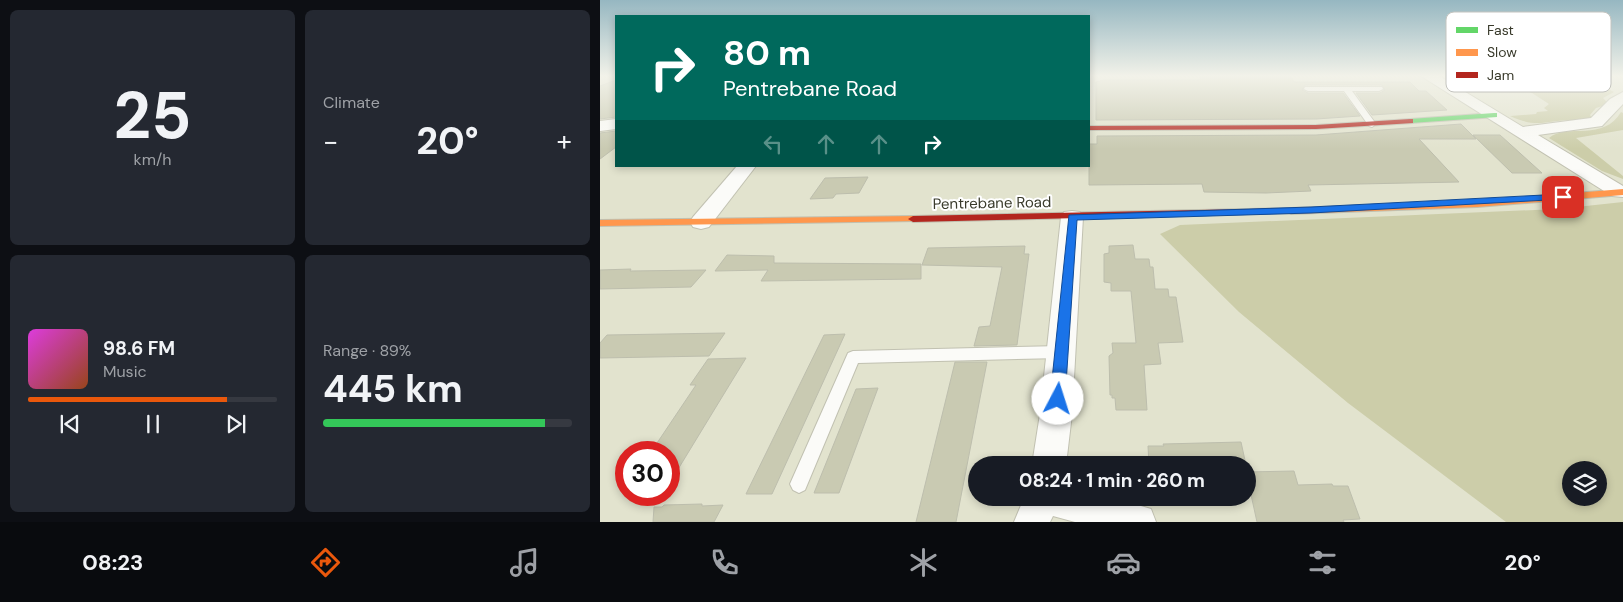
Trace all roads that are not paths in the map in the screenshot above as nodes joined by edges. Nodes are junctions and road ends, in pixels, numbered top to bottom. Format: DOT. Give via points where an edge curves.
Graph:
graph roads {
  1 [pos="1354,100"];
  2 [pos="1469,100"];
  3 [pos="1616,100"];
  4 [pos="1494,115"];
  5 [pos="615,124"];
  6 [pos="1372,124"];
  7 [pos="600,126"];
  8 [pos="1090,128"];
  9 [pos="1522,132"];
  10 [pos="746,167"];
  11 [pos="1621,192"];
  12 [pos="1072,217"];
  13 [pos="600,222"];
  14 [pos="701,222"];
  15 [pos="1062,352"];
  16 [pos="1050,456"];
  17 [pos="798,484"];
  18 [pos="1039,506"];
  19 [pos="1081,506"];
  20 [pos="1032,522"];
  21 [pos="1138,522"];
  1 -- 6 [label="lane"];
  2 -- 4 [label="street"];
  3 -- 9 [label="street" via="1596,122"];
  4 -- 6 [label="street"];
  4 -- 9 [label="street"];
  5 -- 7 [label="street"];
  6 -- 8 [label="street"];
  9 -- 11 [label="street"];
  10 -- 14 [label="street"];
  11 -- 12 [label="street, Pentrebane Road" via="1311,210"];
  12 -- 14 [label="street, Pentrebane Road"];
  12 -- 15 [label="street"];
  13 -- 14 [label="street, Pentrebane Road"];
  15 -- 16 [label="street"];
  15 -- 17 [label="lane" via="853,356"];
  18 -- 20 [label="street"];
  19 -- 21 [label="street"];
}
